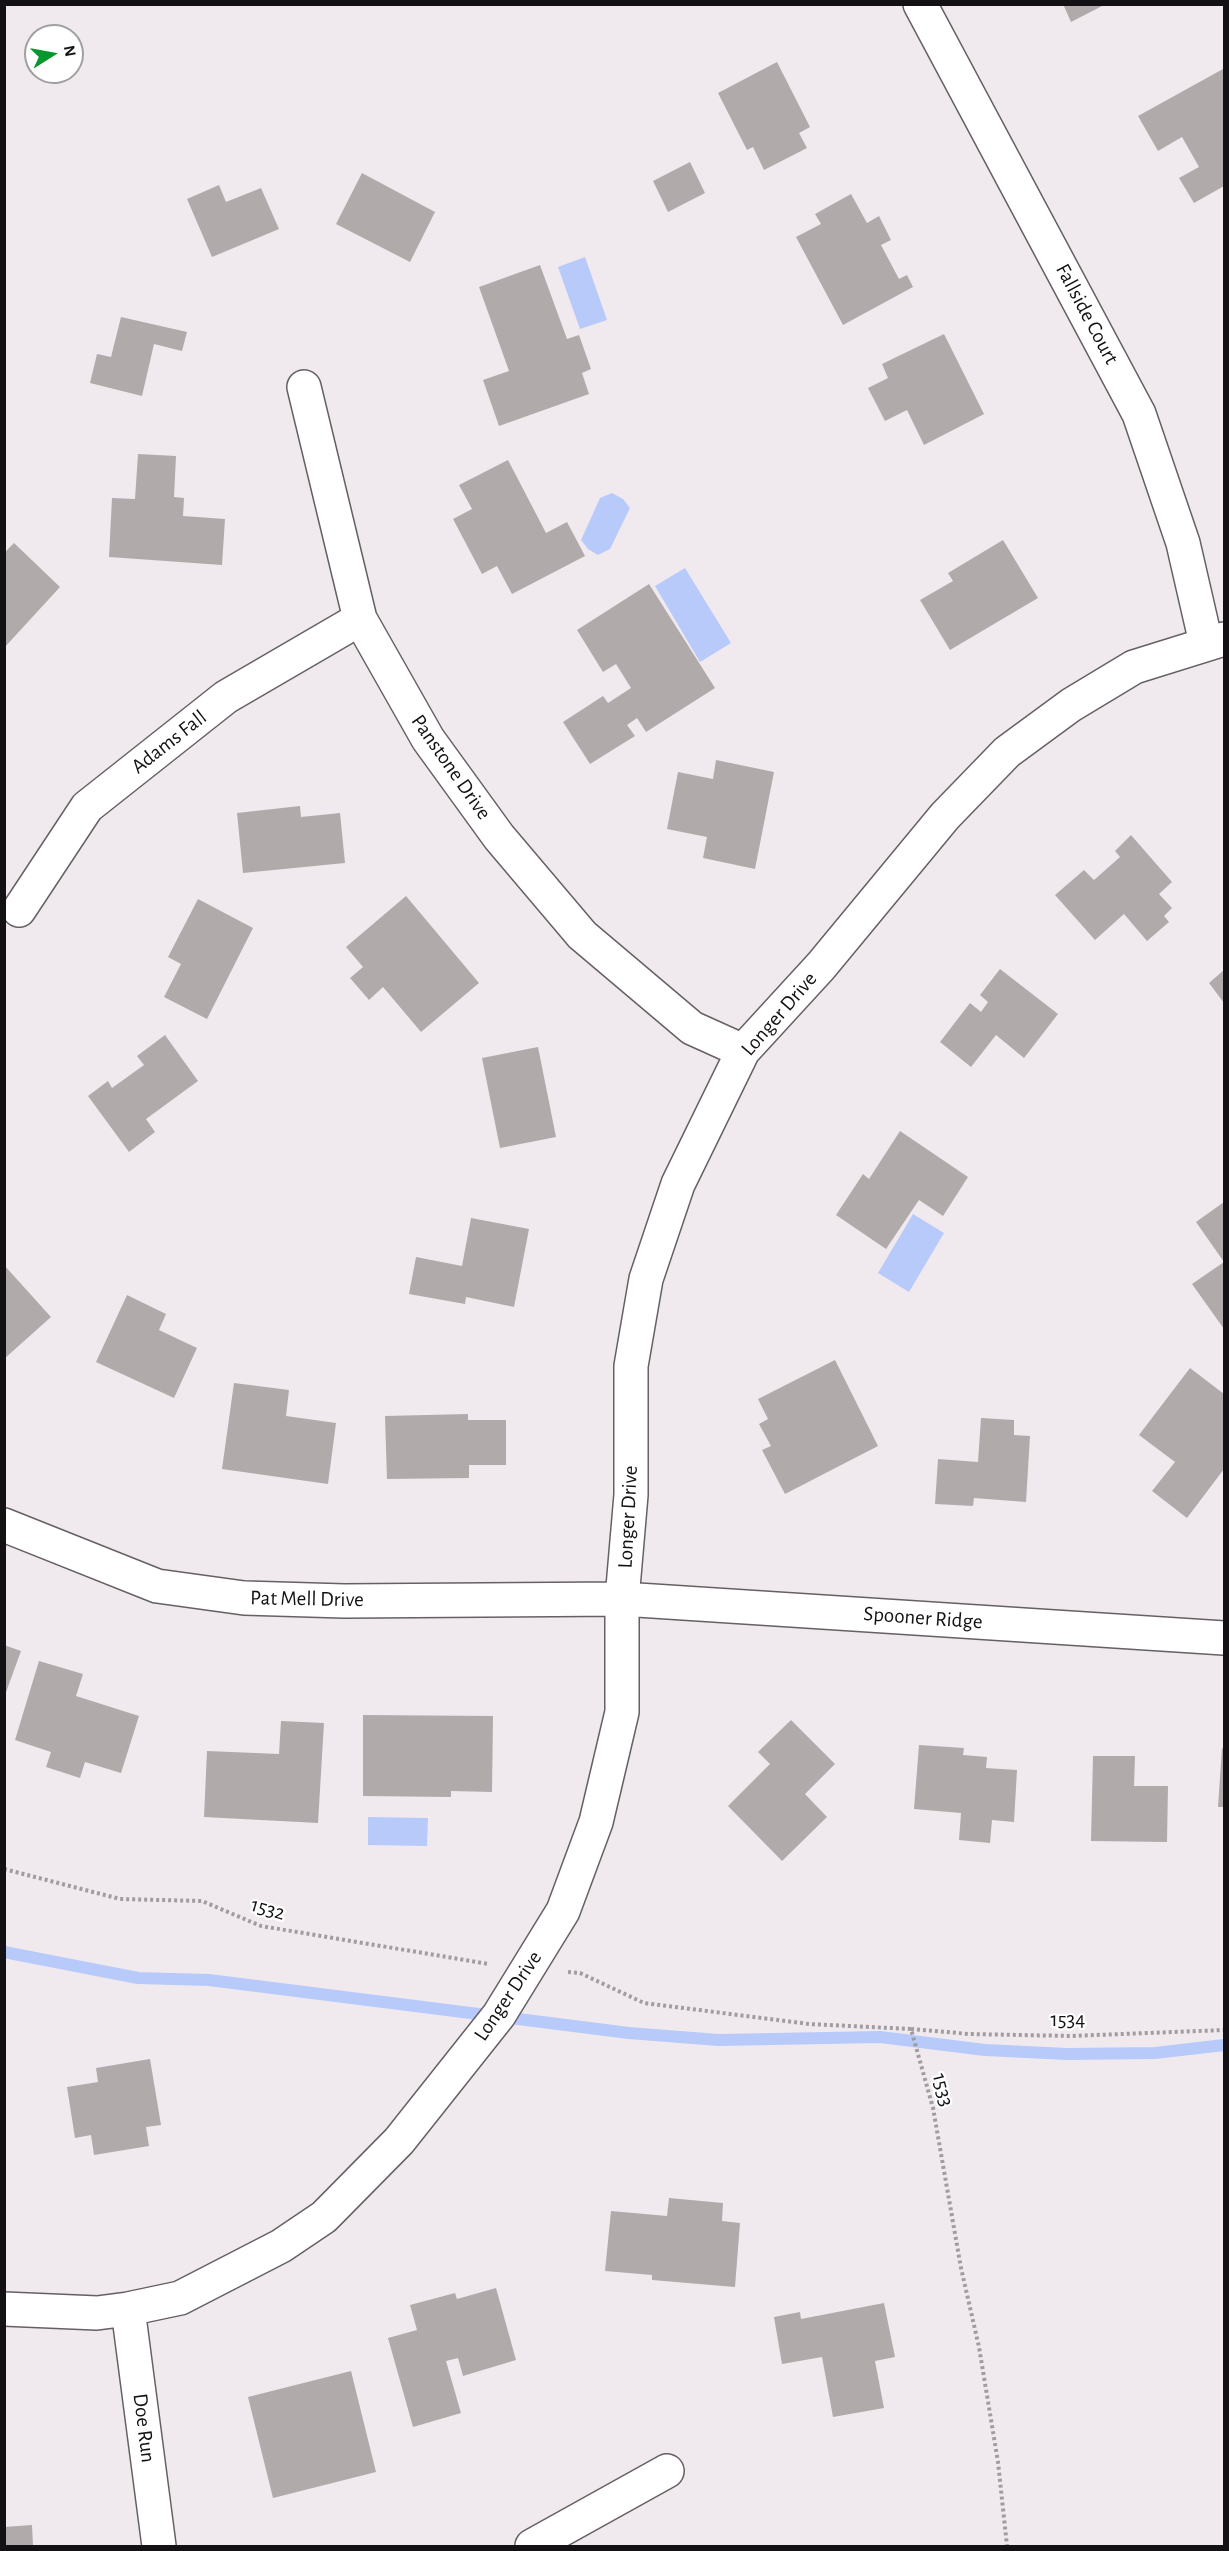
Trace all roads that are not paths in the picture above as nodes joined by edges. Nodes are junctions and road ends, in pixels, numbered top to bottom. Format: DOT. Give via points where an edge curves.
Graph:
graph roads {
  1 [pos="920,4"];
  2 [pos="304,387"];
  3 [pos="360,619"];
  4 [pos="1215,641"];
  5 [pos="19,910"];
  6 [pos="743,1051"];
  7 [pos="4,1525"];
  8 [pos="622,1599"];
  9 [pos="1224,1638"];
  10 [pos="4,2309"];
  11 [pos="128,2309"];
  12 [pos="667,2471"];
  13 [pos="159,2547"];
  14 [pos="532,2547"];
  1 -- 4 [label="street, Fallside Court" via="1139,414"];
  2 -- 3 [label="street, Panstone Drive"];
  3 -- 5 [label="street, Adams Fall" via="226,697 87,807"];
  3 -- 6 [label="street, Panstone Drive" via="428,739 500,837 582,935 692,1028"];
  4 -- 6 [label="street, Longer Drive" via="1134,667 1071,705 1007,752 945,816 821,966"];
  6 -- 8 [label="street, Longer Drive" via="678,1184 646,1279 631,1366 631,1495"];
  7 -- 8 [label="street, Pat Mell Drive" via="157,1586 244,1598"];
  8 -- 9 [label="street, Spooner Ridge"];
  8 -- 11 [label="street, Longer Drive" via="622,1712 596,1822 563,1911 499,2015 399,2141 324,2217 281,2246 180,2298"];
  10 -- 11 [label="street, Longer Drive" via="97,2313"];
  11 -- 13 [label="street, Doe Run"];
  12 -- 14 [label="street"];
}
